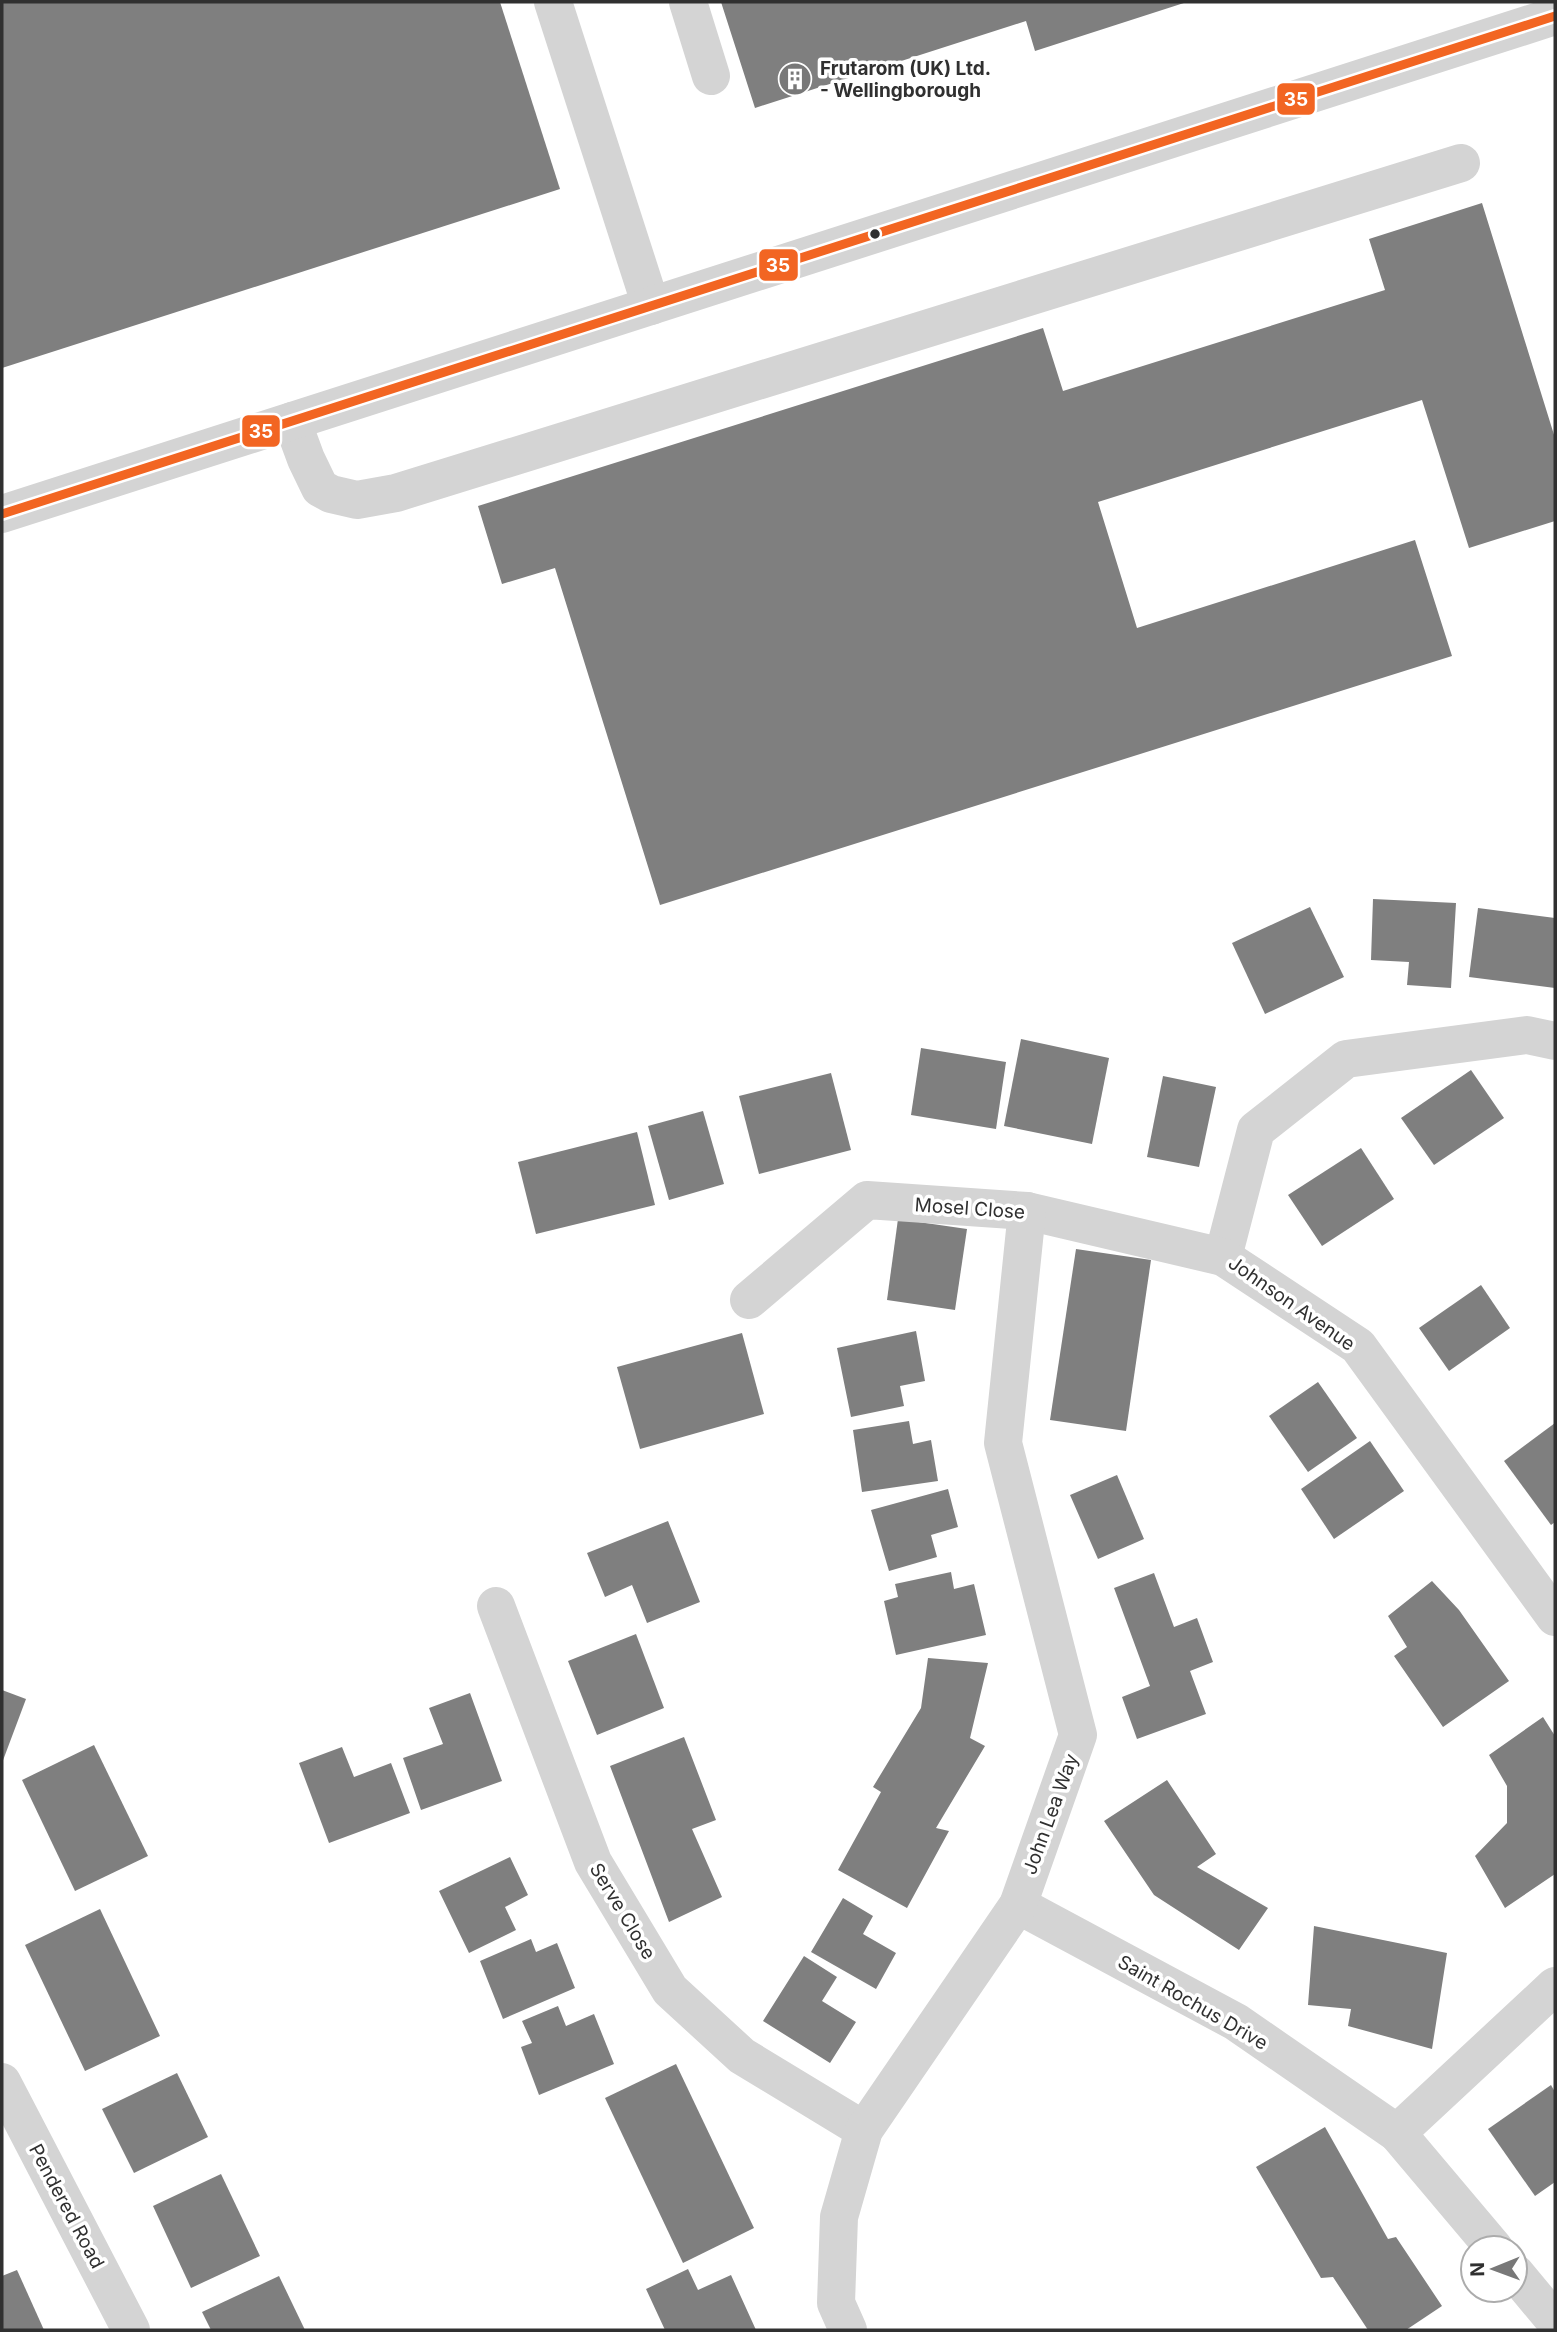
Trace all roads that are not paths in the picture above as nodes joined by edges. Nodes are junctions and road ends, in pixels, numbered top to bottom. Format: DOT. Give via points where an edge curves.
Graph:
graph roads {
  1 [pos="553,2"];
  2 [pos="688,2"];
  3 [pos="1555,16"];
  4 [pos="710,76"];
  5 [pos="1461,163"];
  6 [pos="651,306"];
  7 [pos="292,421"];
  8 [pos="2,514"];
  9 [pos="1555,1041"];
  10 [pos="1027,1211"];
  11 [pos="1223,1257"];
  12 [pos="750,1300"];
  13 [pos="496,1606"];
  14 [pos="1552,1607"];
  15 [pos="1018,1905"];
  16 [pos="1555,1986"];
  17 [pos="2,2082"];
  18 [pos="864,2130"];
  19 [pos="1397,2133"];
  20 [pos="1482,2234"];
  21 [pos="1529,2290"];
  22 [pos="1555,2321"];
  23 [pos="131,2330"];
  24 [pos="848,2330"];
  1 -- 6 [label="street"];
  2 -- 4 [label="street"];
  3 -- 6 [label="street"];
  5 -- 7 [label="street" via="396,493 357,500 320,488"];
  6 -- 7 [label="street"];
  7 -- 8 [label="street"];
  9 -- 11 [label="street, Johnson Avenue" via="1527,1035 1346,1059 1256,1130"];
  10 -- 11 [label="street, Mosel Close"];
  10 -- 12 [label="street, Mosel Close" via="867,1200"];
  10 -- 15 [label="street, John Lea Way" via="1003,1443 1078,1735"];
  11 -- 14 [label="street, Johnson Avenue" via="1358,1346"];
  13 -- 18 [label="street, Serve Close" via="593,1862 670,1990 742,2056"];
  15 -- 18 [label="street, John Lea Way"];
  15 -- 19 [label="street, Saint Rochus Drive" via="1236,2022"];
  16 -- 19 [label="street"];
  17 -- 23 [label="street, Pendered Road"];
  18 -- 24 [label="street, John Lea Way" via="838,2217 836,2303"];
  19 -- 20 [label="street, Saint Rochus Drive"];
  21 -- 22 [label="street"];
}
